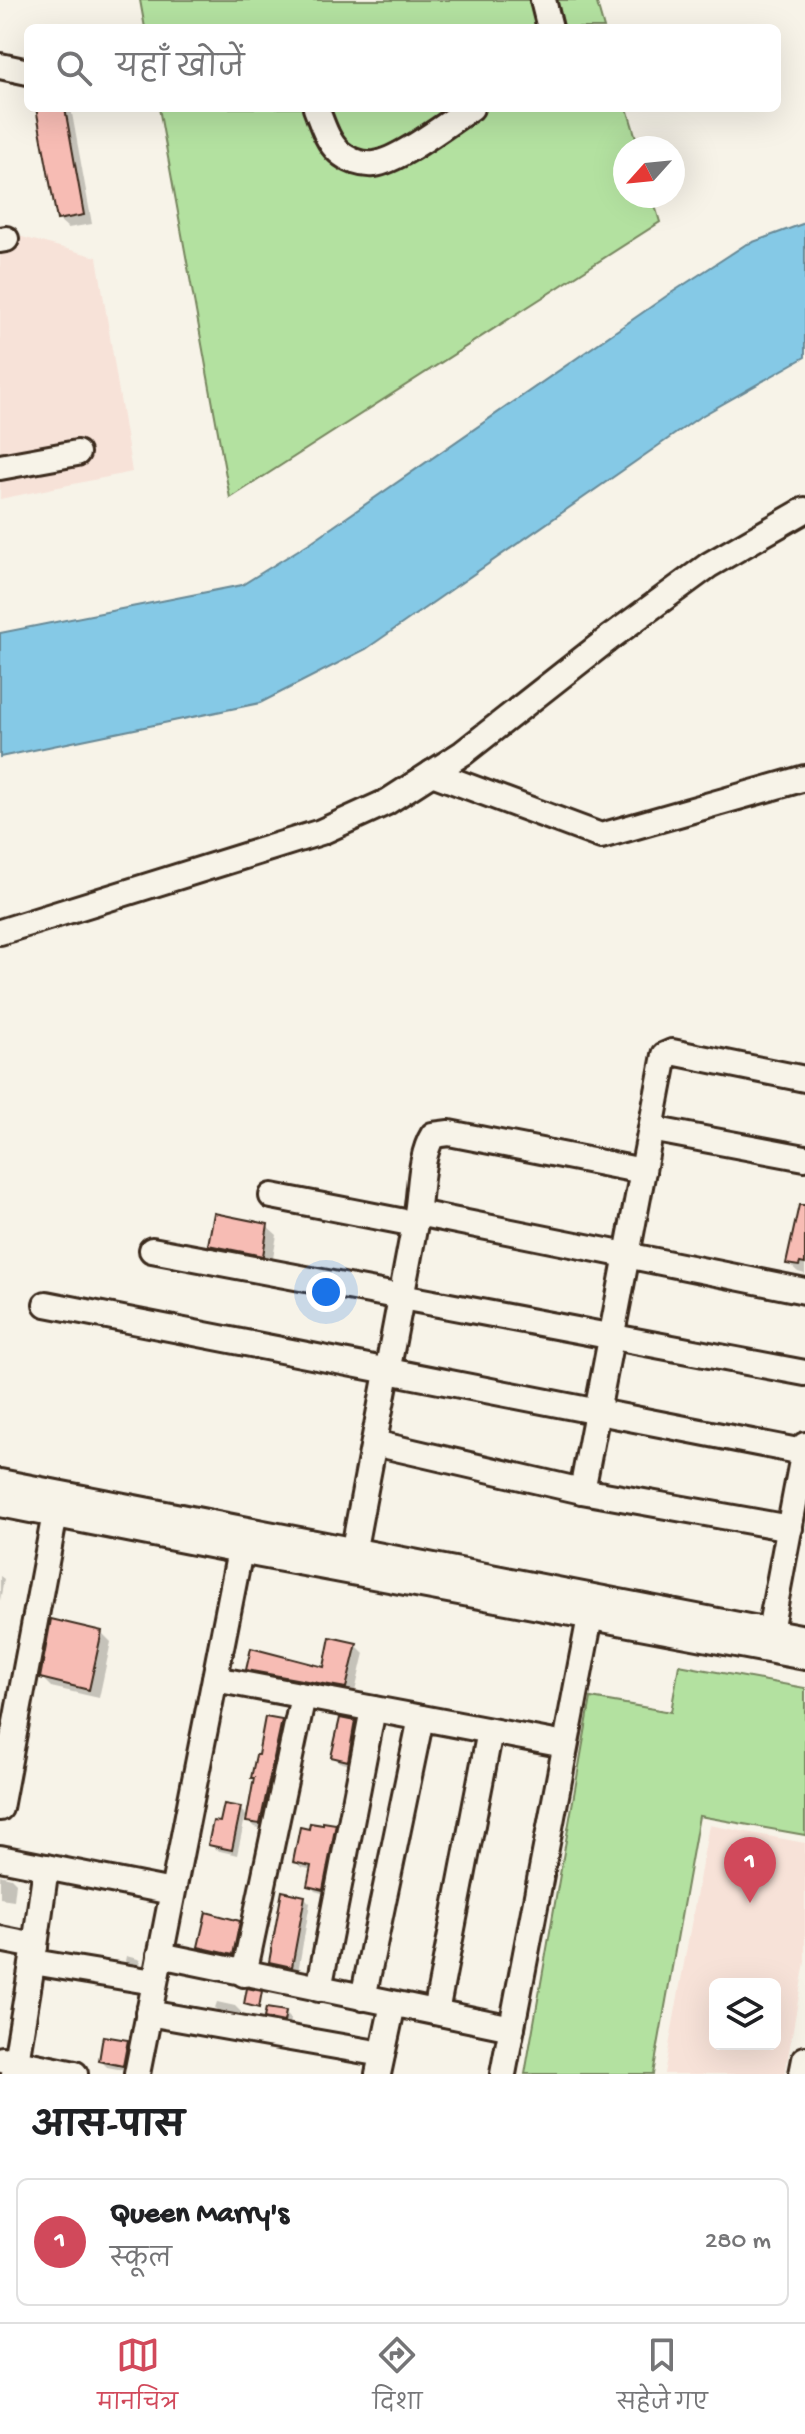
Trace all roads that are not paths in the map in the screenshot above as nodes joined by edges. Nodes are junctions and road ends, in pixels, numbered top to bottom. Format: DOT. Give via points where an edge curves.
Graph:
graph roads {
  1 [pos="543,0"];
  2 [pos="549,24"];
  3 [pos="0,66"];
  4 [pos="24,71"];
  5 [pos="318,112"];
  6 [pos="465,112"];
  7 [pos="77,453"];
  8 [pos="0,467"];
  9 [pos="805,510"];
  10 [pos="432,773"];
  11 [pos="805,778"];
  12 [pos="0,932"];
  13 [pos="805,1079"];
  14 [pos="651,1129"];
  15 [pos="805,1158"];
  16 [pos="643,1171"];
  17 [pos="272,1196"];
  18 [pos="416,1218"];
  19 [pos="152,1250"];
  20 [pos="627,1255"];
  21 [pos="805,1291"];
  22 [pos="401,1297"];
  23 [pos="46,1304"];
  24 [pos="611,1336"];
  25 [pos="387,1371"];
  26 [pos="805,1373"];
  27 [pos="597,1412"];
  28 [pos="374,1443"];
  29 [pos="804,1449"];
  30 [pos="0,1482"];
  31 [pos="582,1491"];
  32 [pos="0,1504"];
  33 [pos="55,1514"];
  34 [pos="790,1528"];
  35 [pos="240,1551"];
  36 [pos="352,1561"];
  37 [pos="590,1617"];
  38 [pos="805,1638"];
  39 [pos="768,1640"];
  40 [pos="805,1657"];
  41 [pos="215,1679"];
  42 [pos="11,1691"];
  43 [pos="303,1696"];
  44 [pos="373,1709"];
  45 [pos="421,1718"];
  46 [pos="490,1731"];
  47 [pos="565,1745"];
  48 [pos="0,1808"];
  49 [pos="0,1858"];
  50 [pos="46,1867"];
  51 [pos="172,1892"];
  52 [pos="0,1939"];
  53 [pos="34,1954"];
  54 [pos="160,1955"];
  55 [pos="244,1974"];
  56 [pos="154,1982"];
  57 [pos="319,1989"];
  58 [pos="363,1998"];
  59 [pos="393,2004"];
  60 [pos="436,2012"];
  61 [pos="148,2013"];
  62 [pos="512,2028"];
  63 [pos="805,2059"];
  64 [pos="380,2064"];
  65 [pos="10,2065"];
  66 [pos="75,2074"];
  67 [pos="137,2074"];
  68 [pos="503,2074"];
  69 [pos="802,2074"];
  1 -- 2 [label="street"];
  3 -- 4 [label="street"];
  5 -- 6 [label="street" via="337,151 373,164"];
  7 -- 8 [label="street"];
  9 -- 10 [label="street" via="709,565"];
  10 -- 11 [label="street" via="601,836"];
  10 -- 12 [label="street" via="387,802 321,832"];
  13 -- 14 [label="street" via="672,1052 662,1062"];
  14 -- 15 [label="street"];
  14 -- 16 [label="street"];
  16 -- 18 [label="street" via="439,1133 429,1142"];
  16 -- 20 [label="street"];
  17 -- 18 [label="street"];
  18 -- 20 [label="street"];
  18 -- 22 [label="street"];
  19 -- 22 [label="street"];
  20 -- 21 [label="street"];
  20 -- 24 [label="street"];
  22 -- 24 [label="street"];
  22 -- 25 [label="street"];
  23 -- 25 [label="street"];
  24 -- 26 [label="street"];
  24 -- 27 [label="street"];
  25 -- 27 [label="street"];
  25 -- 28 [label="street"];
  27 -- 29 [label="street"];
  27 -- 31 [label="street"];
  28 -- 31 [label="street"];
  28 -- 36 [label="street"];
  29 -- 34 [label="street"];
  30 -- 36 [label="street"];
  31 -- 34 [label="street"];
  32 -- 33 [label="street"];
  33 -- 35 [label="street"];
  33 -- 42 [label="street"];
  34 -- 39 [label="street"];
  35 -- 36 [label="street"];
  35 -- 41 [label="street"];
  36 -- 37 [label="street"];
  36 -- 39 [label="street"];
  37 -- 39 [label="street"];
  37 -- 47 [label="street"];
  38 -- 39 [label="street"];
  39 -- 40 [label="street"];
  41 -- 43 [label="street"];
  41 -- 51 [label="street"];
  42 -- 48 [label="street"];
  43 -- 44 [label="street"];
  43 -- 55 [label="street"];
  44 -- 45 [label="street"];
  44 -- 57 [label="street"];
  45 -- 46 [label="street"];
  45 -- 58 [label="street"];
  46 -- 47 [label="street"];
  46 -- 60 [label="street"];
  47 -- 62 [label="street"];
  49 -- 50 [label="street"];
  50 -- 51 [label="street"];
  50 -- 53 [label="street"];
  51 -- 54 [label="street"];
  52 -- 53 [label="street"];
  53 -- 56 [label="street"];
  53 -- 65 [label="street"];
  54 -- 55 [label="street"];
  54 -- 56 [label="street"];
  55 -- 57 [label="street"];
  56 -- 61 [label="street"];
  57 -- 58 [label="street"];
  58 -- 59 [label="street"];
  59 -- 60 [label="street"];
  59 -- 64 [label="street"];
  60 -- 62 [label="street"];
  61 -- 64 [label="street"];
  61 -- 67 [label="street"];
  62 -- 68 [label="street"];
  63 -- 69 [label="street"];
  65 -- 66 [label="street"];
}
